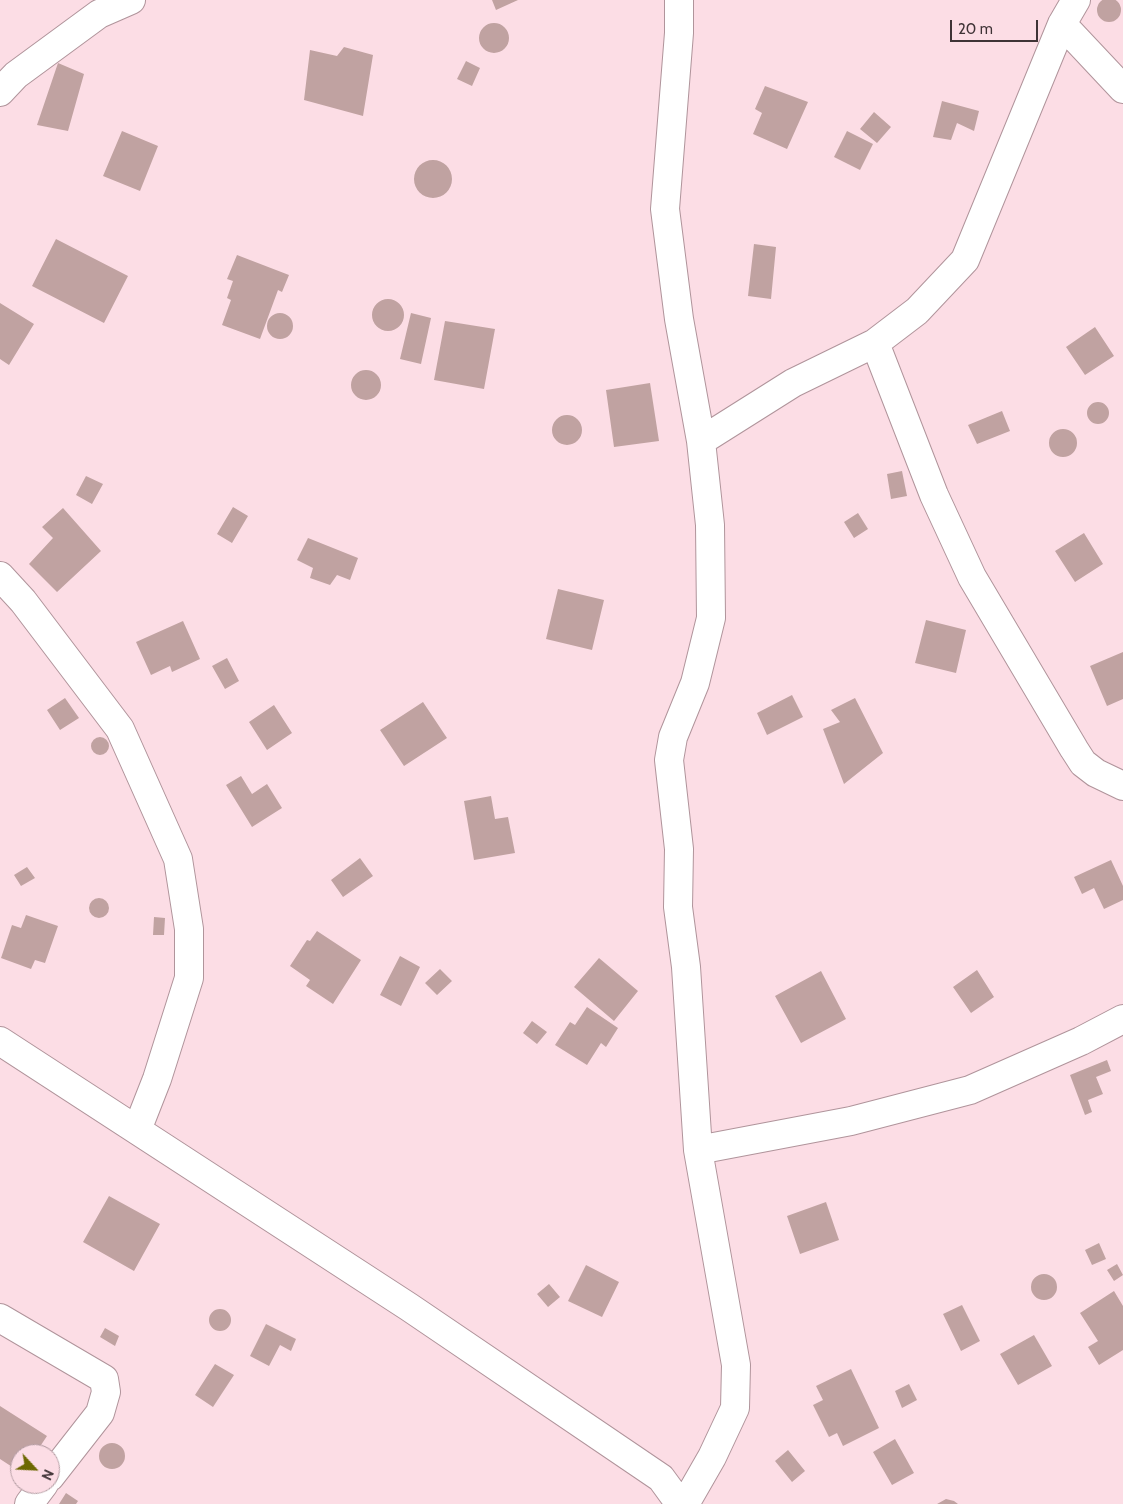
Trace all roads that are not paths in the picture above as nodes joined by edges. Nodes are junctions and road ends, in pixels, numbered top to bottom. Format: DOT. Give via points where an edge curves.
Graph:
graph roads {
  1 [pos="131,0"];
  2 [pos="679,0"];
  3 [pos="1076,0"];
  4 [pos="1062,24"];
  5 [pos="1123,89"];
  6 [pos="0,92"];
  7 [pos="875,343"];
  8 [pos="701,441"];
  9 [pos="0,576"];
  10 [pos="1123,786"];
  11 [pos="1123,1019"];
  12 [pos="0,1041"];
  13 [pos="137,1130"];
  14 [pos="698,1150"];
  15 [pos="0,1318"];
  16 [pos="60,1463"];
  17 [pos="36,1494"];
  18 [pos="28,1504"];
  19 [pos="680,1504"];
  20 [pos="685,1504"];
  1 -- 6 [label="street" via="99,14 16,75"];
  2 -- 8 [label="street" via="665,209 679,319"];
  3 -- 4 [label="street"];
  4 -- 5 [label="street"];
  4 -- 7 [label="street" via="965,260 917,311"];
  7 -- 8 [label="street" via="793,383"];
  7 -- 10 [label="street" via="934,495 972,577 1074,750 1096,773"];
  8 -- 14 [label="street" via="710,524 711,618 695,683 673,737 669,760 679,849 678,908 686,967"];
  9 -- 13 [label="street" via="24,601 120,729 178,858 189,930 189,978"];
  11 -- 14 [label="street" via="970,1090 852,1121"];
  12 -- 13 [label="street"];
  13 -- 19 [label="street" via="409,1307 660,1478"];
  14 -- 20 [label="street" via="736,1365 735,1408"];
  15 -- 16 [label="street" via="104,1380 106,1392 100,1413"];
  17 -- 18 [label="street"];
}
